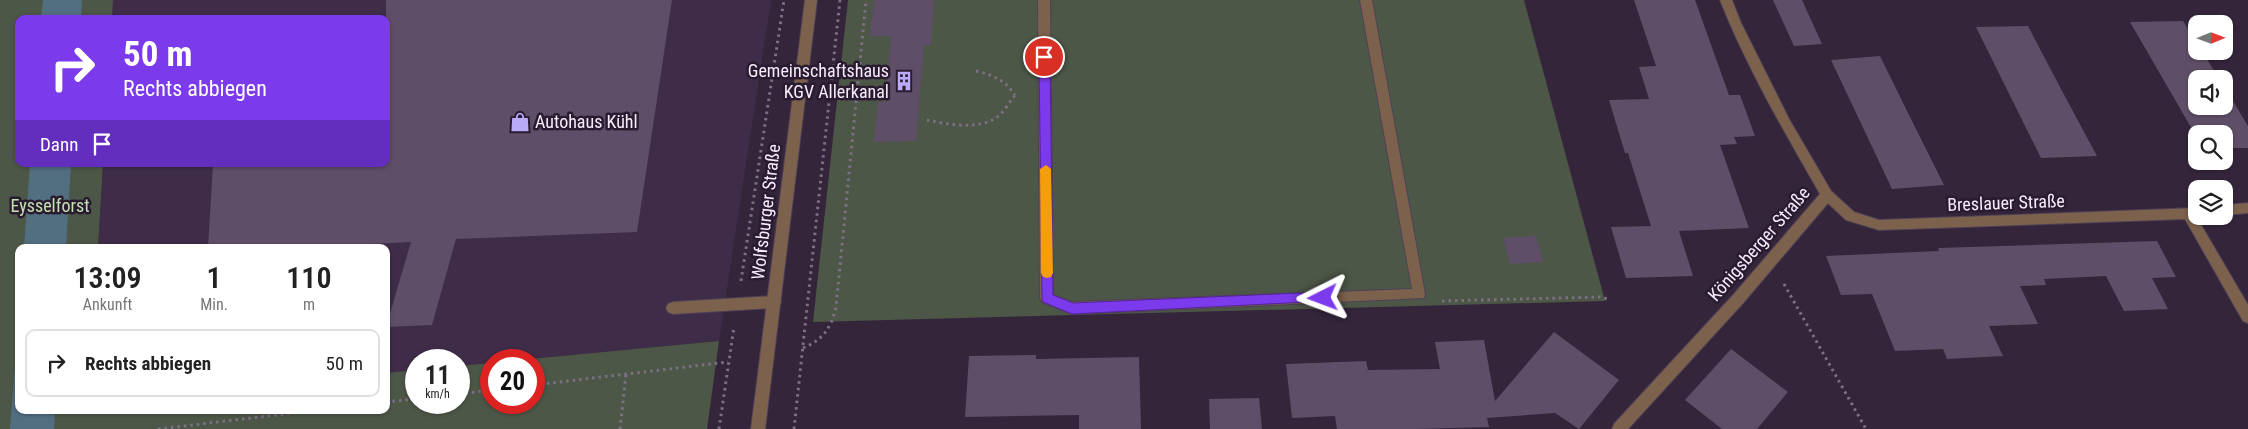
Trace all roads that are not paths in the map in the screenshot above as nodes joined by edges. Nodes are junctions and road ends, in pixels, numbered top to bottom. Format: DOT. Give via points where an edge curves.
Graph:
graph roads {
  1 [pos="811,0"];
  2 [pos="1044,0"];
  3 [pos="1366,0"];
  4 [pos="1726,0"];
  5 [pos="1827,195"];
  6 [pos="2248,208"];
  7 [pos="2233,209"];
  8 [pos="2188,213"];
  9 [pos="2198,225"];
  10 [pos="774,302"];
  11 [pos="673,308"];
  12 [pos="2248,317"];
  13 [pos="758,429"];
  14 [pos="1618,429"];
  1 -- 10 [label="street, Wolfsburger Straße"];
  2 -- 3 [label="street" via="1048,298 1072,308 1419,294"];
  4 -- 5 [label="street, Königsberger Straße" via="1785,122"];
  5 -- 8 [label="street, Breslauer Straße" via="1850,216 1879,225"];
  5 -- 14 [label="street, Königsberger Straße" via="1739,298"];
  6 -- 7 [label="street"];
  9 -- 12 [label="street"];
  10 -- 11 [label="street"];
  10 -- 13 [label="street, Wolfsburger Straße"];
}
